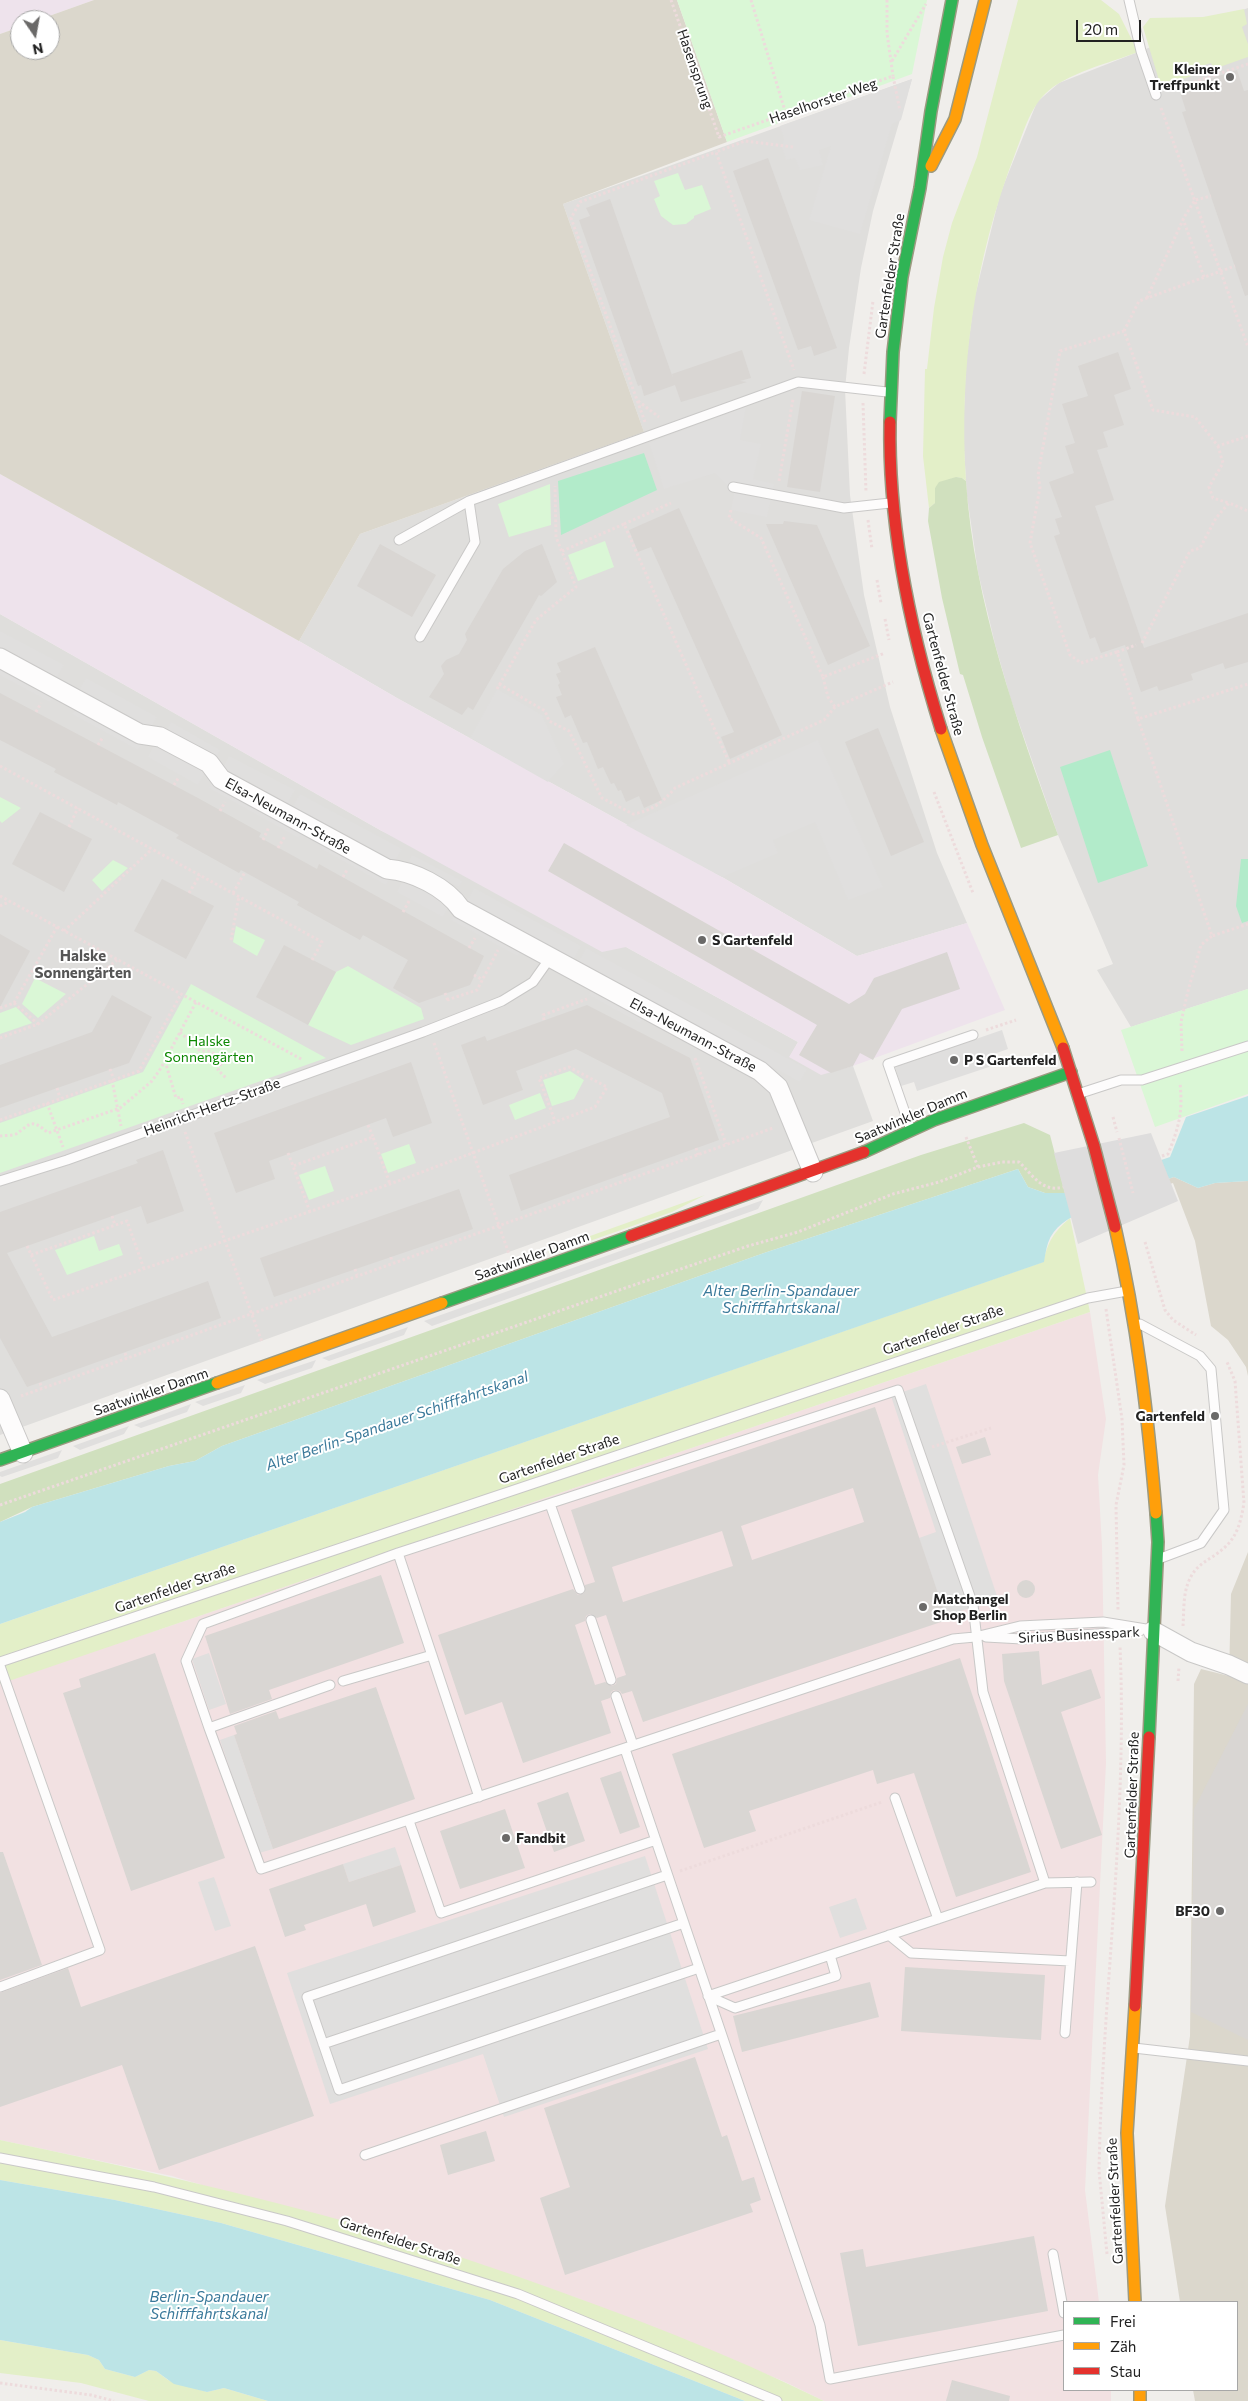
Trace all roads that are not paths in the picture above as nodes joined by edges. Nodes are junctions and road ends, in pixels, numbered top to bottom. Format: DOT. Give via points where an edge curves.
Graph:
graph roads {
  1 [pos="952,0"];
  2 [pos="985,0"];
  3 [pos="1129,0"];
  4 [pos="1156,95"];
  5 [pos="921,187"];
  6 [pos="891,392"];
  7 [pos="733,486"];
  8 [pos="469,500"];
  9 [pos="894,502"];
  10 [pos="399,540"];
  11 [pos="420,637"];
  12 [pos="0,658"];
  13 [pos="550,958"];
  14 [pos="974,1035"];
  15 [pos="1248,1046"];
  16 [pos="1071,1072"];
  17 [pos="1078,1094"];
  18 [pos="911,1130"];
  19 [pos="813,1172"];
  20 [pos="0,1181"];
  21 [pos="1130,1291"];
  22 [pos="1135,1322"];
  23 [pos="1,1402"];
  24 [pos="23,1453"];
  25 [pos="0,1460"];
  26 [pos="550,1504"];
  27 [pos="398,1553"];
  28 [pos="1158,1559"];
  29 [pos="580,1590"];
  30 [pos="590,1620"];
  31 [pos="1153,1630"];
  32 [pos="976,1637"];
  33 [pos="432,1654"];
  34 [pos="0,1664"];
  35 [pos="1248,1674"];
  36 [pos="611,1680"];
  37 [pos="343,1681"];
  38 [pos="330,1685"];
  39 [pos="616,1696"];
  40 [pos="208,1728"];
  41 [pos="629,1747"];
  42 [pos="479,1797"];
  43 [pos="895,1798"];
  44 [pos="409,1821"];
  45 [pos="656,1840"];
  46 [pos="667,1875"];
  47 [pos="1077,1882"];
  48 [pos="1091,1882"];
  49 [pos="1045,1883"];
  50 [pos="938,1919"];
  51 [pos="684,1922"];
  52 [pos="889,1935"];
  53 [pos="830,1955"];
  54 [pos="1070,1961"];
  55 [pos="699,1968"];
  56 [pos="0,1986"];
  57 [pos="708,1996"];
  58 [pos="1065,2033"];
  59 [pos="722,2034"];
  60 [pos="323,2044"];
  61 [pos="1132,2048"];
  62 [pos="1248,2061"];
  63 [pos="365,2154"];
  64 [pos="0,2158"];
  65 [pos="1053,2254"];
  66 [pos="1135,2301"];
  67 [pos="1063,2308"];
  68 [pos="1063,2335"];
  69 [pos="777,2401"];
  1 -- 5 [label="main road, Gartenfelder Straße" via="931,110"];
  2 -- 5 [label="main road, Gartenfelder Straße" via="955,119"];
  3 -- 4 [label="lane"];
  5 -- 6 [label="main road, Gartenfelder Straße" via="906,251"];
  6 -- 8 [label="lane" via="797,383"];
  6 -- 9 [label="main road, Gartenfelder Straße" via="890,453"];
  7 -- 9 [label="lane" via="844,508"];
  8 -- 10 [label="lane"];
  8 -- 11 [label="lane" via="475,542"];
  9 -- 16 [label="main road, Gartenfelder Straße" via="916,639 949,752 983,848 1049,1007"];
  12 -- 13 [label="street, Elsa-Neumann-Straße" via="140,734 160,737 209,763 221,779 387,870 404,871 453,896 461,908"];
  13 -- 19 [label="street, Elsa-Neumann-Straße" via="760,1070 778,1087"];
  13 -- 20 [label="lane, Heinrich-Hertz-Straße" via="533,982 502,1001 68,1160"];
  14 -- 18 [label="lane" via="888,1064"];
  15 -- 17 [label="lane" via="1141,1080 1121,1080"];
  16 -- 17 [label="main road, Gartenfelder Straße"];
  16 -- 18 [label="main road, Saatwinkler Damm"];
  17 -- 21 [label="main road, Gartenfelder Straße, bridge"];
  18 -- 19 [label="main road, Saatwinkler Damm"];
  19 -- 24 [label="main road, Saatwinkler Damm"];
  21 -- 22 [label="main road, Gartenfelder Straße"];
  21 -- 34 [label="lane, Gartenfelder Straße" via="1079,1301"];
  22 -- 28 [label="main road, Gartenfelder Straße" via="1149,1428"];
  22 -- 28 [label="lane" via="1200,1356 1210,1369 1224,1510 1201,1543"];
  23 -- 24 [label="street"];
  24 -- 25 [label="main road, Saatwinkler Damm"];
  26 -- 27 [label="lane"];
  26 -- 29 [label="lane"];
  26 -- 32 [label="lane" via="898,1390 973,1605"];
  27 -- 33 [label="lane"];
  27 -- 40 [label="lane" via="203,1624 186,1661"];
  28 -- 31 [label="main road, Gartenfelder Straße"];
  30 -- 36 [label="lane"];
  31 -- 32 [label="lane, Sirius Businesspark" via="1119,1629 1022,1639"];
  31 -- 35 [label="street" via="1191,1652"];
  31 -- 61 [label="main road, Gartenfelder Straße" via="1143,1882"];
  32 -- 41 [label="lane, Sirius Businesspark" via="953,1639"];
  32 -- 49 [label="lane" via="983,1692"];
  33 -- 37 [label="lane"];
  33 -- 42 [label="lane"];
  34 -- 56 [label="lane" via="100,1950"];
  38 -- 40 [label="lane"];
  39 -- 41 [label="lane"];
  40 -- 44 [label="lane, Sirius Businesspark" via="261,1870"];
  41 -- 42 [label="lane, Sirius Businesspark"];
  41 -- 45 [label="lane"];
  42 -- 44 [label="lane, Sirius Businesspark"];
  43 -- 50 [label="lane"];
  44 -- 45 [label="lane" via="440,1913"];
  45 -- 46 [label="lane"];
  46 -- 51 [label="lane"];
  46 -- 60 [label="lane" via="307,1997"];
  47 -- 48 [label="lane"];
  47 -- 49 [label="lane"];
  47 -- 54 [label="lane"];
  49 -- 50 [label="lane"];
  50 -- 52 [label="lane"];
  51 -- 55 [label="lane"];
  51 -- 60 [label="lane"];
  52 -- 53 [label="lane"];
  52 -- 54 [label="lane" via="911,1953"];
  53 -- 57 [label="lane"];
  53 -- 57 [label="lane" via="836,1976 735,2008"];
  54 -- 58 [label="lane"];
  55 -- 57 [label="lane"];
  55 -- 60 [label="lane" via="339,2090"];
  57 -- 59 [label="lane"];
  59 -- 63 [label="lane"];
  59 -- 68 [label="lane" via="820,2325 830,2379"];
  61 -- 62 [label="lane"];
  61 -- 66 [label="main road, Gartenfelder Straße" via="1127,2133"];
  64 -- 69 [label="lane, Gartenfelder Straße" via="154,2187 287,2221 518,2294"];
  65 -- 67 [label="lane"];
}
